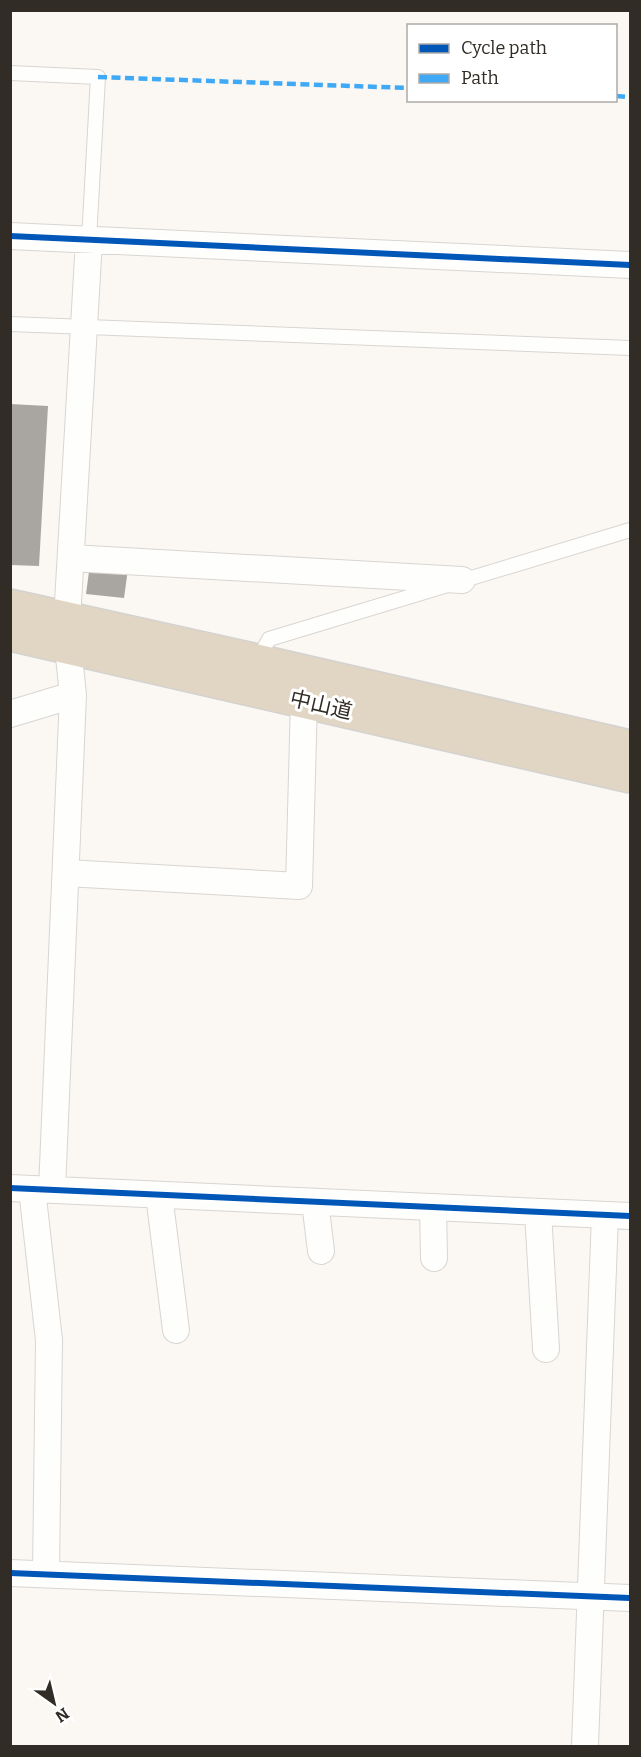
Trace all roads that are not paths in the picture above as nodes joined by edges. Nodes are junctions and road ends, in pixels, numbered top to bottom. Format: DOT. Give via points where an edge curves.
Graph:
graph roads {
  1 [pos="10,74"];
  2 [pos="10,236"];
  3 [pos="88,240"];
  4 [pos="630,265"];
  5 [pos="10,324"];
  6 [pos="84,327"];
  7 [pos="630,348"];
  8 [pos="630,530"];
  9 [pos="71,558"];
  10 [pos="462,580"];
  11 [pos="10,606"];
  12 [pos="10,634"];
  13 [pos="68,634"];
  14 [pos="258,661"];
  15 [pos="73,695"];
  16 [pos="304,701"];
  17 [pos="10,714"];
  18 [pos="630,747"];
  19 [pos="630,776"];
  20 [pos="66,873"];
  21 [pos="32,1189"];
  22 [pos="159,1195"];
  23 [pos="315,1202"];
  24 [pos="433,1208"];
  25 [pos="538,1212"];
  26 [pos="605,1215"];
  27 [pos="630,1216"];
  28 [pos="321,1251"];
  29 [pos="434,1258"];
  30 [pos="176,1330"];
  31 [pos="546,1349"];
  32 [pos="10,1573"];
  33 [pos="46,1574"];
  34 [pos="591,1596"];
  35 [pos="630,1598"];
  36 [pos="585,1746"];
  1 -- 3 [label="lane" via="98,77"];
  2 -- 3 [label="street"];
  3 -- 4 [label="street"];
  3 -- 6 [label="street"];
  5 -- 6 [label="lane"];
  6 -- 7 [label="lane"];
  6 -- 9 [label="street"];
  8 -- 10 [label="lane"];
  9 -- 10 [label="street"];
  9 -- 13 [label="street"];
  10 -- 14 [label="lane" via="269,639"];
  11 -- 13 [label="highway, 中山道"];
  12 -- 13 [label="highway, 中山道"];
  13 -- 14 [label="highway, 中山道"];
  13 -- 15 [label="street"];
  13 -- 16 [label="highway, 中山道"];
  14 -- 18 [label="highway, 中山道"];
  15 -- 17 [label="street"];
  15 -- 20 [label="street"];
  16 -- 19 [label="highway, 中山道"];
  16 -- 20 [label="street" via="300,885"];
  20 -- 21 [label="street"];
  21 -- 22 [label="street"];
  21 -- 33 [label="street" via="49,1340"];
  22 -- 23 [label="street"];
  22 -- 30 [label="street"];
  23 -- 24 [label="street"];
  23 -- 28 [label="street"];
  24 -- 25 [label="street"];
  24 -- 29 [label="street"];
  25 -- 26 [label="street"];
  25 -- 31 [label="street"];
  26 -- 27 [label="street"];
  26 -- 34 [label="street"];
  32 -- 33 [label="street"];
  33 -- 34 [label="street"];
  34 -- 35 [label="street"];
  34 -- 36 [label="street"];
}
